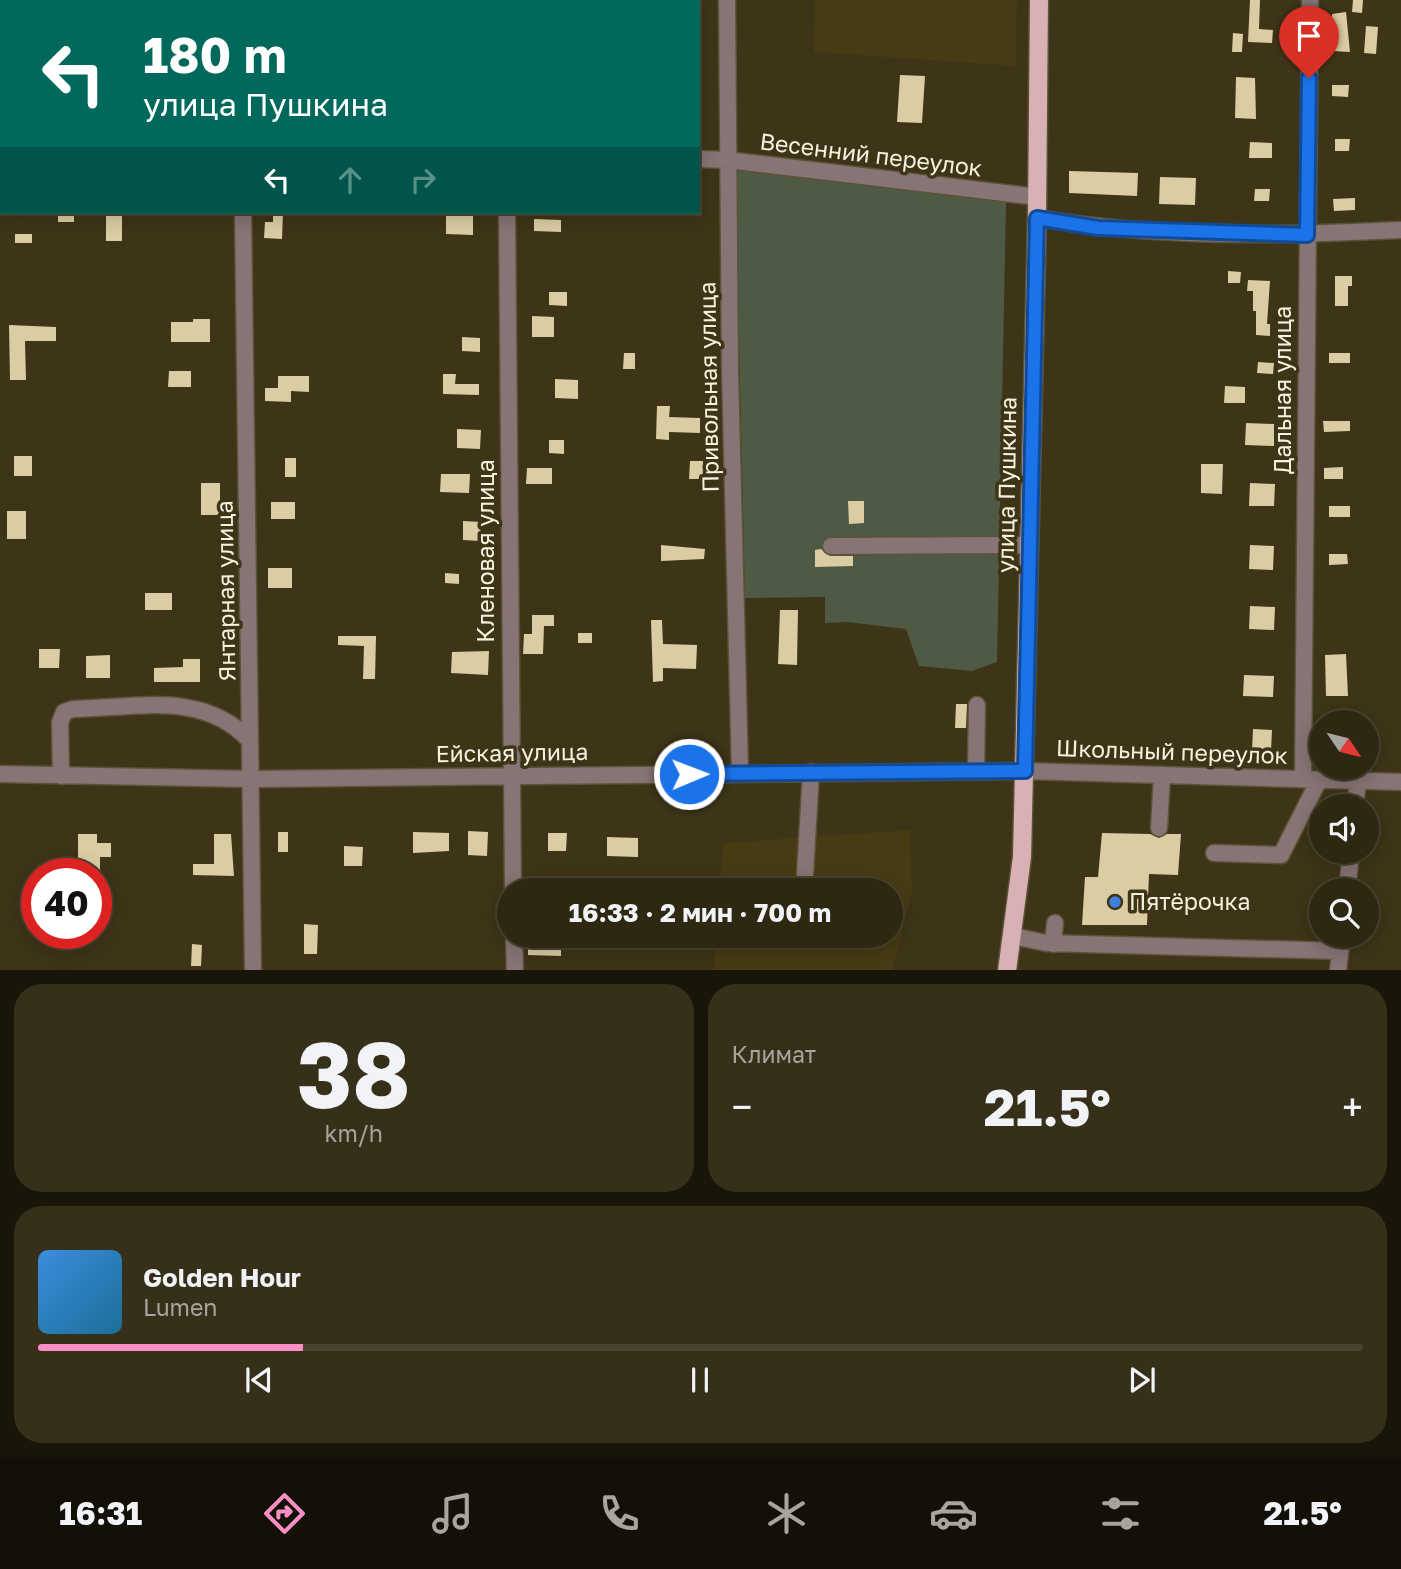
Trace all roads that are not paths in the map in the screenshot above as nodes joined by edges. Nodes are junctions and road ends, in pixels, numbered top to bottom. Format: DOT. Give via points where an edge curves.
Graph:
graph roads {
  1 [pos="727,0"];
  2 [pos="1039,0"];
  3 [pos="1310,0"];
  4 [pos="700,159"];
  5 [pos="727,160"];
  6 [pos="1038,197"];
  7 [pos="243,214"];
  8 [pos="507,214"];
  9 [pos="1037,218"];
  10 [pos="1401,230"];
  11 [pos="1307,235"];
  12 [pos="1030,545"];
  13 [pos="831,546"];
  14 [pos="977,705"];
  15 [pos="250,741"];
  16 [pos="976,771"];
  17 [pos="1025,771"];
  18 [pos="811,772"];
  19 [pos="740,773"];
  20 [pos="0,774"];
  21 [pos="61,775"];
  22 [pos="1162,775"];
  23 [pos="510,776"];
  24 [pos="251,779"];
  25 [pos="1303,779"];
  26 [pos="1309,779"];
  27 [pos="1320,780"];
  28 [pos="1358,781"];
  29 [pos="1401,782"];
  30 [pos="1356,794"];
  31 [pos="1159,828"];
  32 [pos="1214,853"];
  33 [pos="513,878"];
  34 [pos="805,878"];
  35 [pos="1055,923"];
  36 [pos="1013,936"];
  37 [pos="1053,944"];
  38 [pos="1309,944"];
  39 [pos="514,948"];
  40 [pos="1341,948"];
  41 [pos="253,970"];
  42 [pos="515,970"];
  43 [pos="1007,970"];
  44 [pos="1339,970"];
  1 -- 5 [label="street, Привольная улица"];
  2 -- 6 [label="main road, улица Пушкина"];
  3 -- 11 [label="street, Дальная улица"];
  4 -- 5 [label="street, Весенний переулок"];
  5 -- 6 [label="street, Весенний переулок"];
  5 -- 19 [label="street, Привольная улица"];
  6 -- 9 [label="main road, улица Пушкина"];
  7 -- 15 [label="street, Янтарная улица"];
  8 -- 23 [label="street, Кленовая улица"];
  9 -- 11 [label="street" via="1098,228"];
  9 -- 12 [label="main road, улица Пушкина"];
  10 -- 11 [label="street"];
  11 -- 25 [label="street, Дальная улица"];
  12 -- 13 [label="street"];
  12 -- 17 [label="main road, улица Пушкина"];
  14 -- 16 [label="street"];
  15 -- 21 [label="street" via="213,712 155,706 73,709 64,712 60,723"];
  15 -- 24 [label="street, Янтарная улица"];
  16 -- 17 [label="street, Ейская улица"];
  16 -- 18 [label="street, Ейская улица"];
  17 -- 22 [label="street, Школьный переулок"];
  17 -- 36 [label="main road, улица Пушкина"];
  18 -- 19 [label="street, Ейская улица"];
  18 -- 34 [label="street"];
  19 -- 23 [label="street, Ейская улица"];
  20 -- 21 [label="street, Ейская улица"];
  21 -- 24 [label="street, Ейская улица"];
  22 -- 25 [label="street, Школьный переулок"];
  22 -- 31 [label="street"];
  23 -- 24 [label="street, Ейская улица"];
  23 -- 33 [label="street, Кленовая улица"];
  24 -- 41 [label="street, Янтарная улица"];
  25 -- 26 [label="street, Школьный переулок"];
  27 -- 28 [label="street, Школьный переулок"];
  27 -- 32 [label="street" via="1281,855"];
  28 -- 29 [label="street, Школьный переулок"];
  28 -- 30 [label="street"];
  35 -- 37 [label="street"];
  36 -- 37 [label="street"];
  36 -- 43 [label="main road, улица Пушкина"];
  37 -- 38 [label="street"];
  39 -- 42 [label="street"];
  40 -- 44 [label="street"];
}
